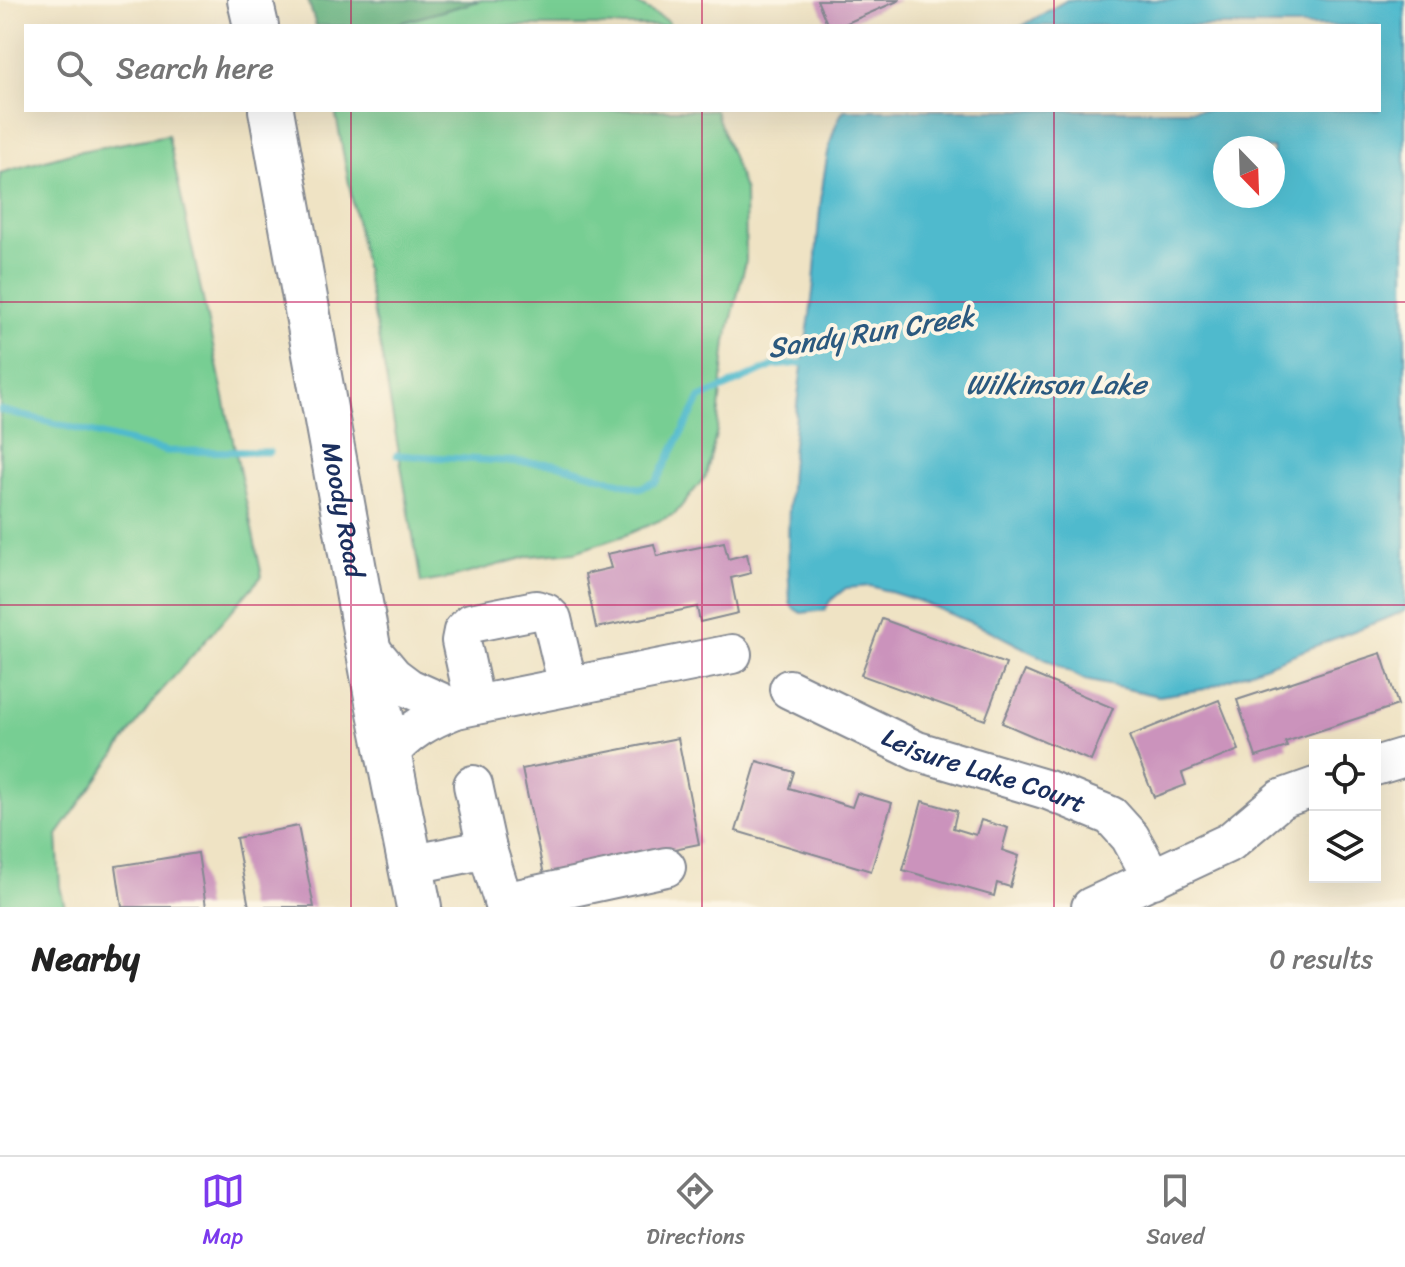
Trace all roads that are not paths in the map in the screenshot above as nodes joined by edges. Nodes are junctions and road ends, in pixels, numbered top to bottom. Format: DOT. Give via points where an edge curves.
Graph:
graph roads {
  1 [pos="250,0"];
  2 [pos="256,24"];
  3 [pos="271,112"];
  4 [pos="367,645"];
  5 [pos="732,654"];
  6 [pos="568,686"];
  7 [pos="789,689"];
  8 [pos="465,707"];
  9 [pos="388,755"];
  10 [pos="1405,757"];
  11 [pos="1381,764"];
  12 [pos="473,785"];
  13 [pos="1309,789"];
  14 [pos="487,849"];
  15 [pos="410,865"];
  16 [pos="666,867"];
  17 [pos="1153,879"];
  18 [pos="504,905"];
  19 [pos="419,907"];
  20 [pos="1091,907"];
  1 -- 2 [label="main road"];
  3 -- 4 [label="main road, Moody Road"];
  4 -- 8 [label="street" via="409,688"];
  4 -- 9 [label="main road, Moody Road"];
  5 -- 6 [label="street"];
  6 -- 8 [label="street"];
  6 -- 8 [label="street" via="552,619 546,613 536,610 471,623 461,641"];
  7 -- 17 [label="street, Leisure Lake Court" via="917,751 1048,790 1111,816 1130,837"];
  8 -- 9 [label="street" via="423,723"];
  9 -- 15 [label="main road, Moody Road"];
  10 -- 11 [label="street"];
  12 -- 14 [label="street"];
  13 -- 17 [label="street" via="1281,799 1230,842"];
  14 -- 15 [label="street"];
  14 -- 18 [label="street"];
  15 -- 19 [label="main road, Moody Road"];
  16 -- 18 [label="street"];
  17 -- 20 [label="street"];
}
